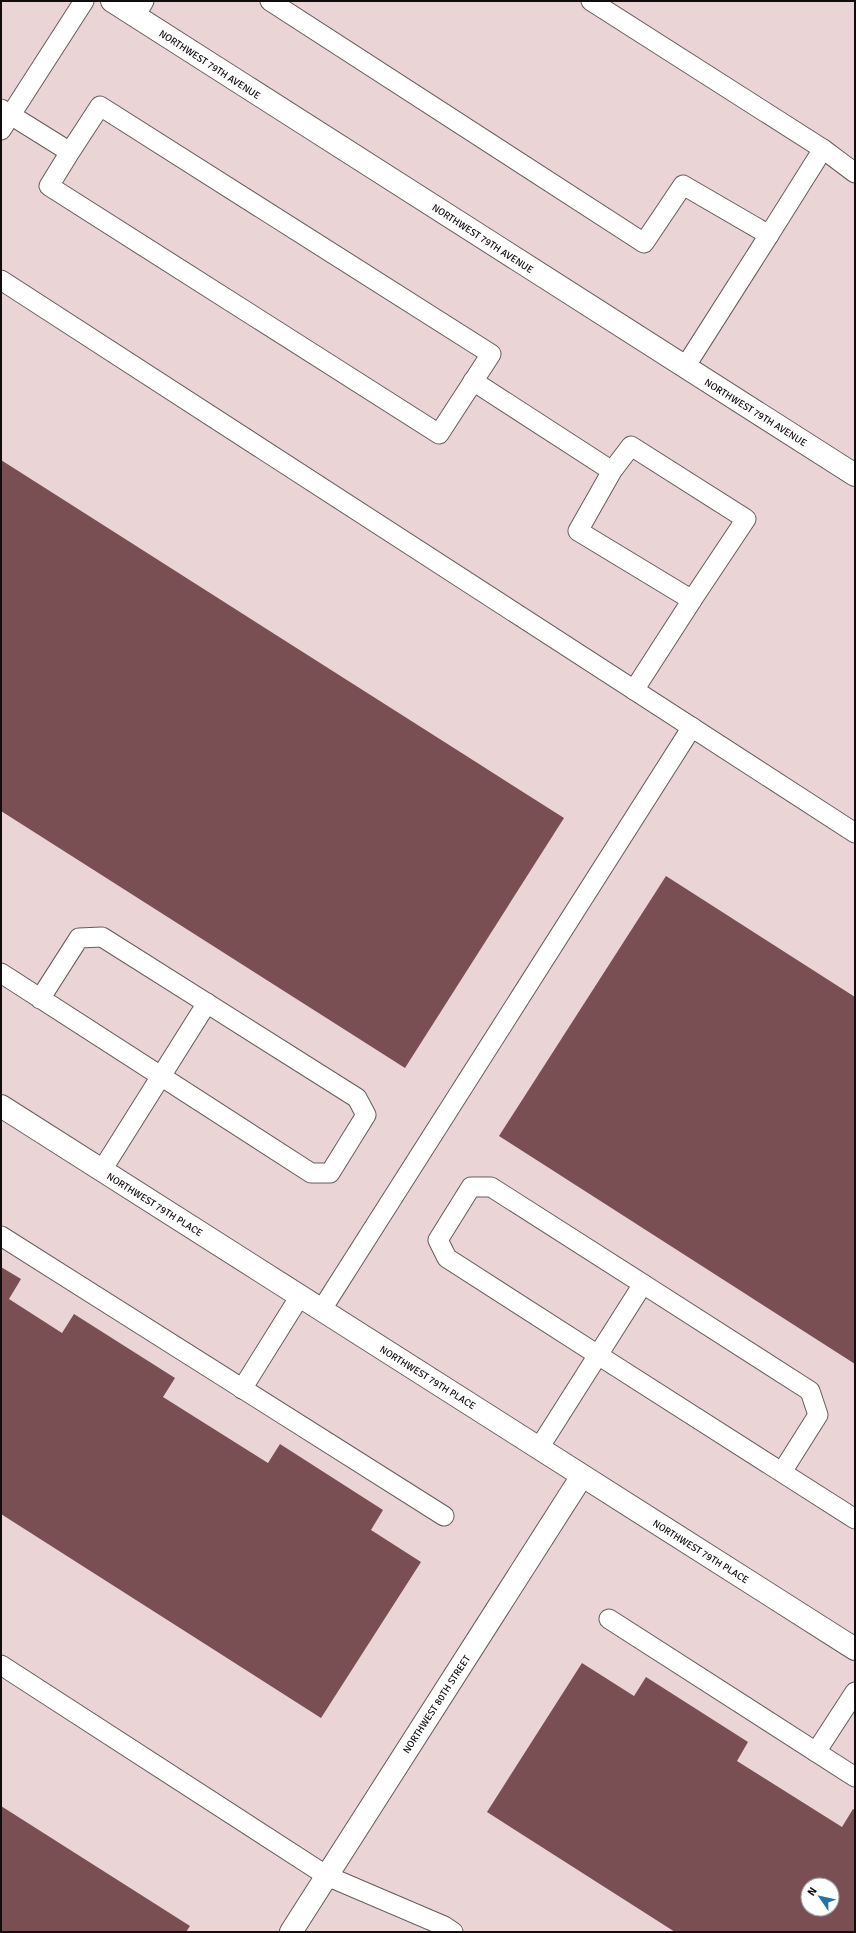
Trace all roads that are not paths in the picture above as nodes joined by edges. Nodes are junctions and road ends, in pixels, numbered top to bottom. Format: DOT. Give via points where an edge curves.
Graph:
graph roads {
  1 [pos="84,1"];
  2 [pos="112,1"];
  3 [pos="270,1"];
  4 [pos="591,1"];
  5 [pos="139,8"];
  6 [pos="4,118"];
  7 [pos="823,149"];
  8 [pos="70,152"];
  9 [pos="855,173"];
  10 [pos="768,235"];
  11 [pos="1,280"];
  12 [pos="685,367"];
  13 [pos="473,382"];
  14 [pos="612,471"];
  15 [pos="855,475"];
  16 [pos="692,600"];
  17 [pos="634,690"];
  18 [pos="692,727"];
  19 [pos="855,833"];
  20 [pos="1,973"];
  21 [pos="40,999"];
  22 [pos="207,1003"];
  23 [pos="161,1077"];
  24 [pos="1,1106"];
  25 [pos="102,1170"];
  26 [pos="1,1236"];
  27 [pos="643,1284"];
  28 [pos="300,1296"];
  29 [pos="322,1309"];
  30 [pos="598,1356"];
  31 [pos="242,1389"];
  32 [pos="539,1448"];
  33 [pos="782,1472"];
  34 [pos="582,1476"];
  35 [pos="444,1516"];
  36 [pos="855,1518"];
  37 [pos="609,1619"];
  38 [pos="855,1649"];
  39 [pos="1,1665"];
  40 [pos="855,1692"];
  41 [pos="816,1752"];
  42 [pos="855,1777"];
  43 [pos="326,1876"];
  44 [pos="291,1932"];
  45 [pos="453,1932"];
  1 -- 6 [label="lane"];
  2 -- 5 [label="street, NORTHWEST 79TH AVENUE"];
  3 -- 10 [label="lane" via="644,243 683,185"];
  4 -- 7 [label="lane"];
  5 -- 12 [label="street, NORTHWEST 79TH AVENUE"];
  6 -- 8 [label="lane"];
  7 -- 9 [label="lane"];
  7 -- 10 [label="lane"];
  8 -- 13 [label="lane" via="100,106 491,354"];
  8 -- 13 [label="lane" via="49,186 439,434"];
  10 -- 12 [label="lane"];
  11 -- 17 [label="lane"];
  12 -- 15 [label="street, NORTHWEST 79TH AVENUE"];
  13 -- 14 [label="lane"];
  14 -- 16 [label="lane" via="578,531"];
  14 -- 16 [label="lane" via="630,446 746,519"];
  16 -- 17 [label="lane"];
  17 -- 18 [label="lane"];
  18 -- 19 [label="lane"];
  18 -- 29 [label="lane"];
  20 -- 21 [label="lane"];
  21 -- 22 [label="lane" via="79,938 102,937"];
  21 -- 23 [label="lane"];
  22 -- 23 [label="lane"];
  22 -- 23 [label="lane" via="357,1098 366,1115 330,1173 311,1173"];
  23 -- 25 [label="lane"];
  24 -- 25 [label="street, NORTHWEST 79TH PLACE"];
  25 -- 28 [label="street, NORTHWEST 79TH PLACE"];
  26 -- 31 [label="lane"];
  27 -- 30 [label="lane"];
  27 -- 30 [label="lane" via="491,1187 471,1186 438,1240 447,1258"];
  27 -- 33 [label="lane" via="810,1391 818,1415"];
  28 -- 29 [label="street, NORTHWEST 79TH PLACE"];
  28 -- 31 [label="lane"];
  29 -- 32 [label="street, NORTHWEST 79TH PLACE"];
  30 -- 32 [label="lane"];
  30 -- 33 [label="lane"];
  31 -- 35 [label="lane"];
  32 -- 34 [label="street, NORTHWEST 79TH PLACE"];
  33 -- 36 [label="lane"];
  34 -- 38 [label="street, NORTHWEST 79TH PLACE"];
  34 -- 43 [label="street, NORTHWEST 80TH STREET"];
  37 -- 41 [label="lane"];
  39 -- 43 [label="lane"];
  40 -- 41 [label="lane"];
  41 -- 42 [label="lane"];
  43 -- 44 [label="street, NORTHWEST 80TH STREET"];
  43 -- 45 [label="lane"];
}
